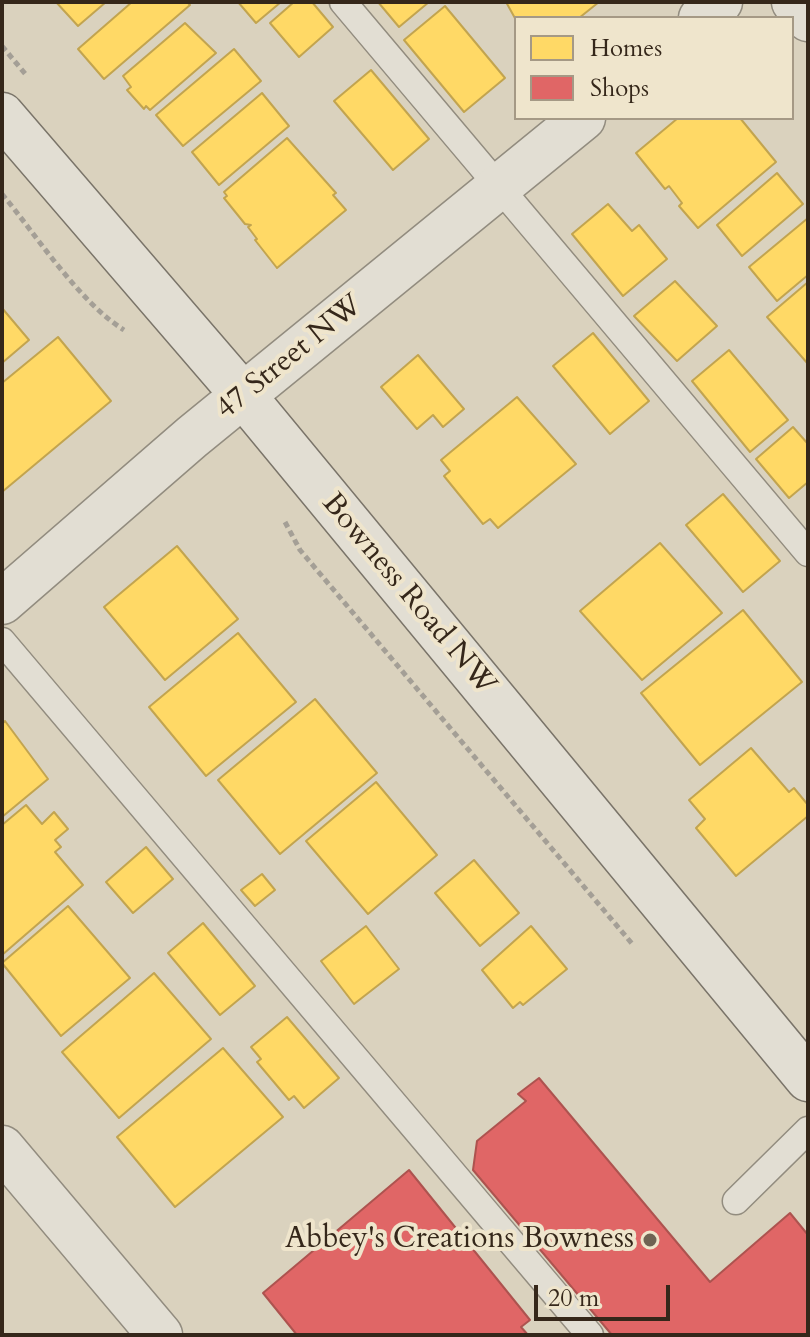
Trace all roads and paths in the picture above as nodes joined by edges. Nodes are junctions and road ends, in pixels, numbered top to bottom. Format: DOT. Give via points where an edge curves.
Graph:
graph roads {
  1 [pos="343,2"];
  2 [pos="720,2"];
  3 [pos="794,2"];
  4 [pos="703,16"];
  5 [pos="808,19"];
  6 [pos="2,115"];
  7 [pos="581,120"];
  8 [pos="499,189"];
  9 [pos="2,194"];
  10 [pos="132,333"];
  11 [pos="243,395"];
  12 [pos="285,519"];
  13 [pos="808,553"];
  14 [pos="2,602"];
  15 [pos="2,641"];
  16 [pos="639,952"];
  17 [pos="808,1079"];
  18 [pos="808,1130"];
  19 [pos="2,1148"];
  20 [pos="736,1201"];
  21 [pos="160,1335"];
  22 [pos="590,1335"];
  1 -- 8 [label="lane"];
  2 -- 4 [label="street"];
  3 -- 5 [label="street"];
  6 -- 11 [label="street, Bowness Road NW"];
  7 -- 8 [label="street, 47 Street NW"];
  8 -- 11 [label="street, 47 Street NW"];
  8 -- 13 [label="lane"];
  9 -- 10 [label="path" via="107,317"];
  11 -- 14 [label="street, 47 Street NW"];
  11 -- 17 [label="street, Bowness Road NW"];
  12 -- 16 [label="path" via="300,550"];
  15 -- 22 [label="lane"];
  18 -- 20 [label="lane"];
  19 -- 21 [label="street"];
}
